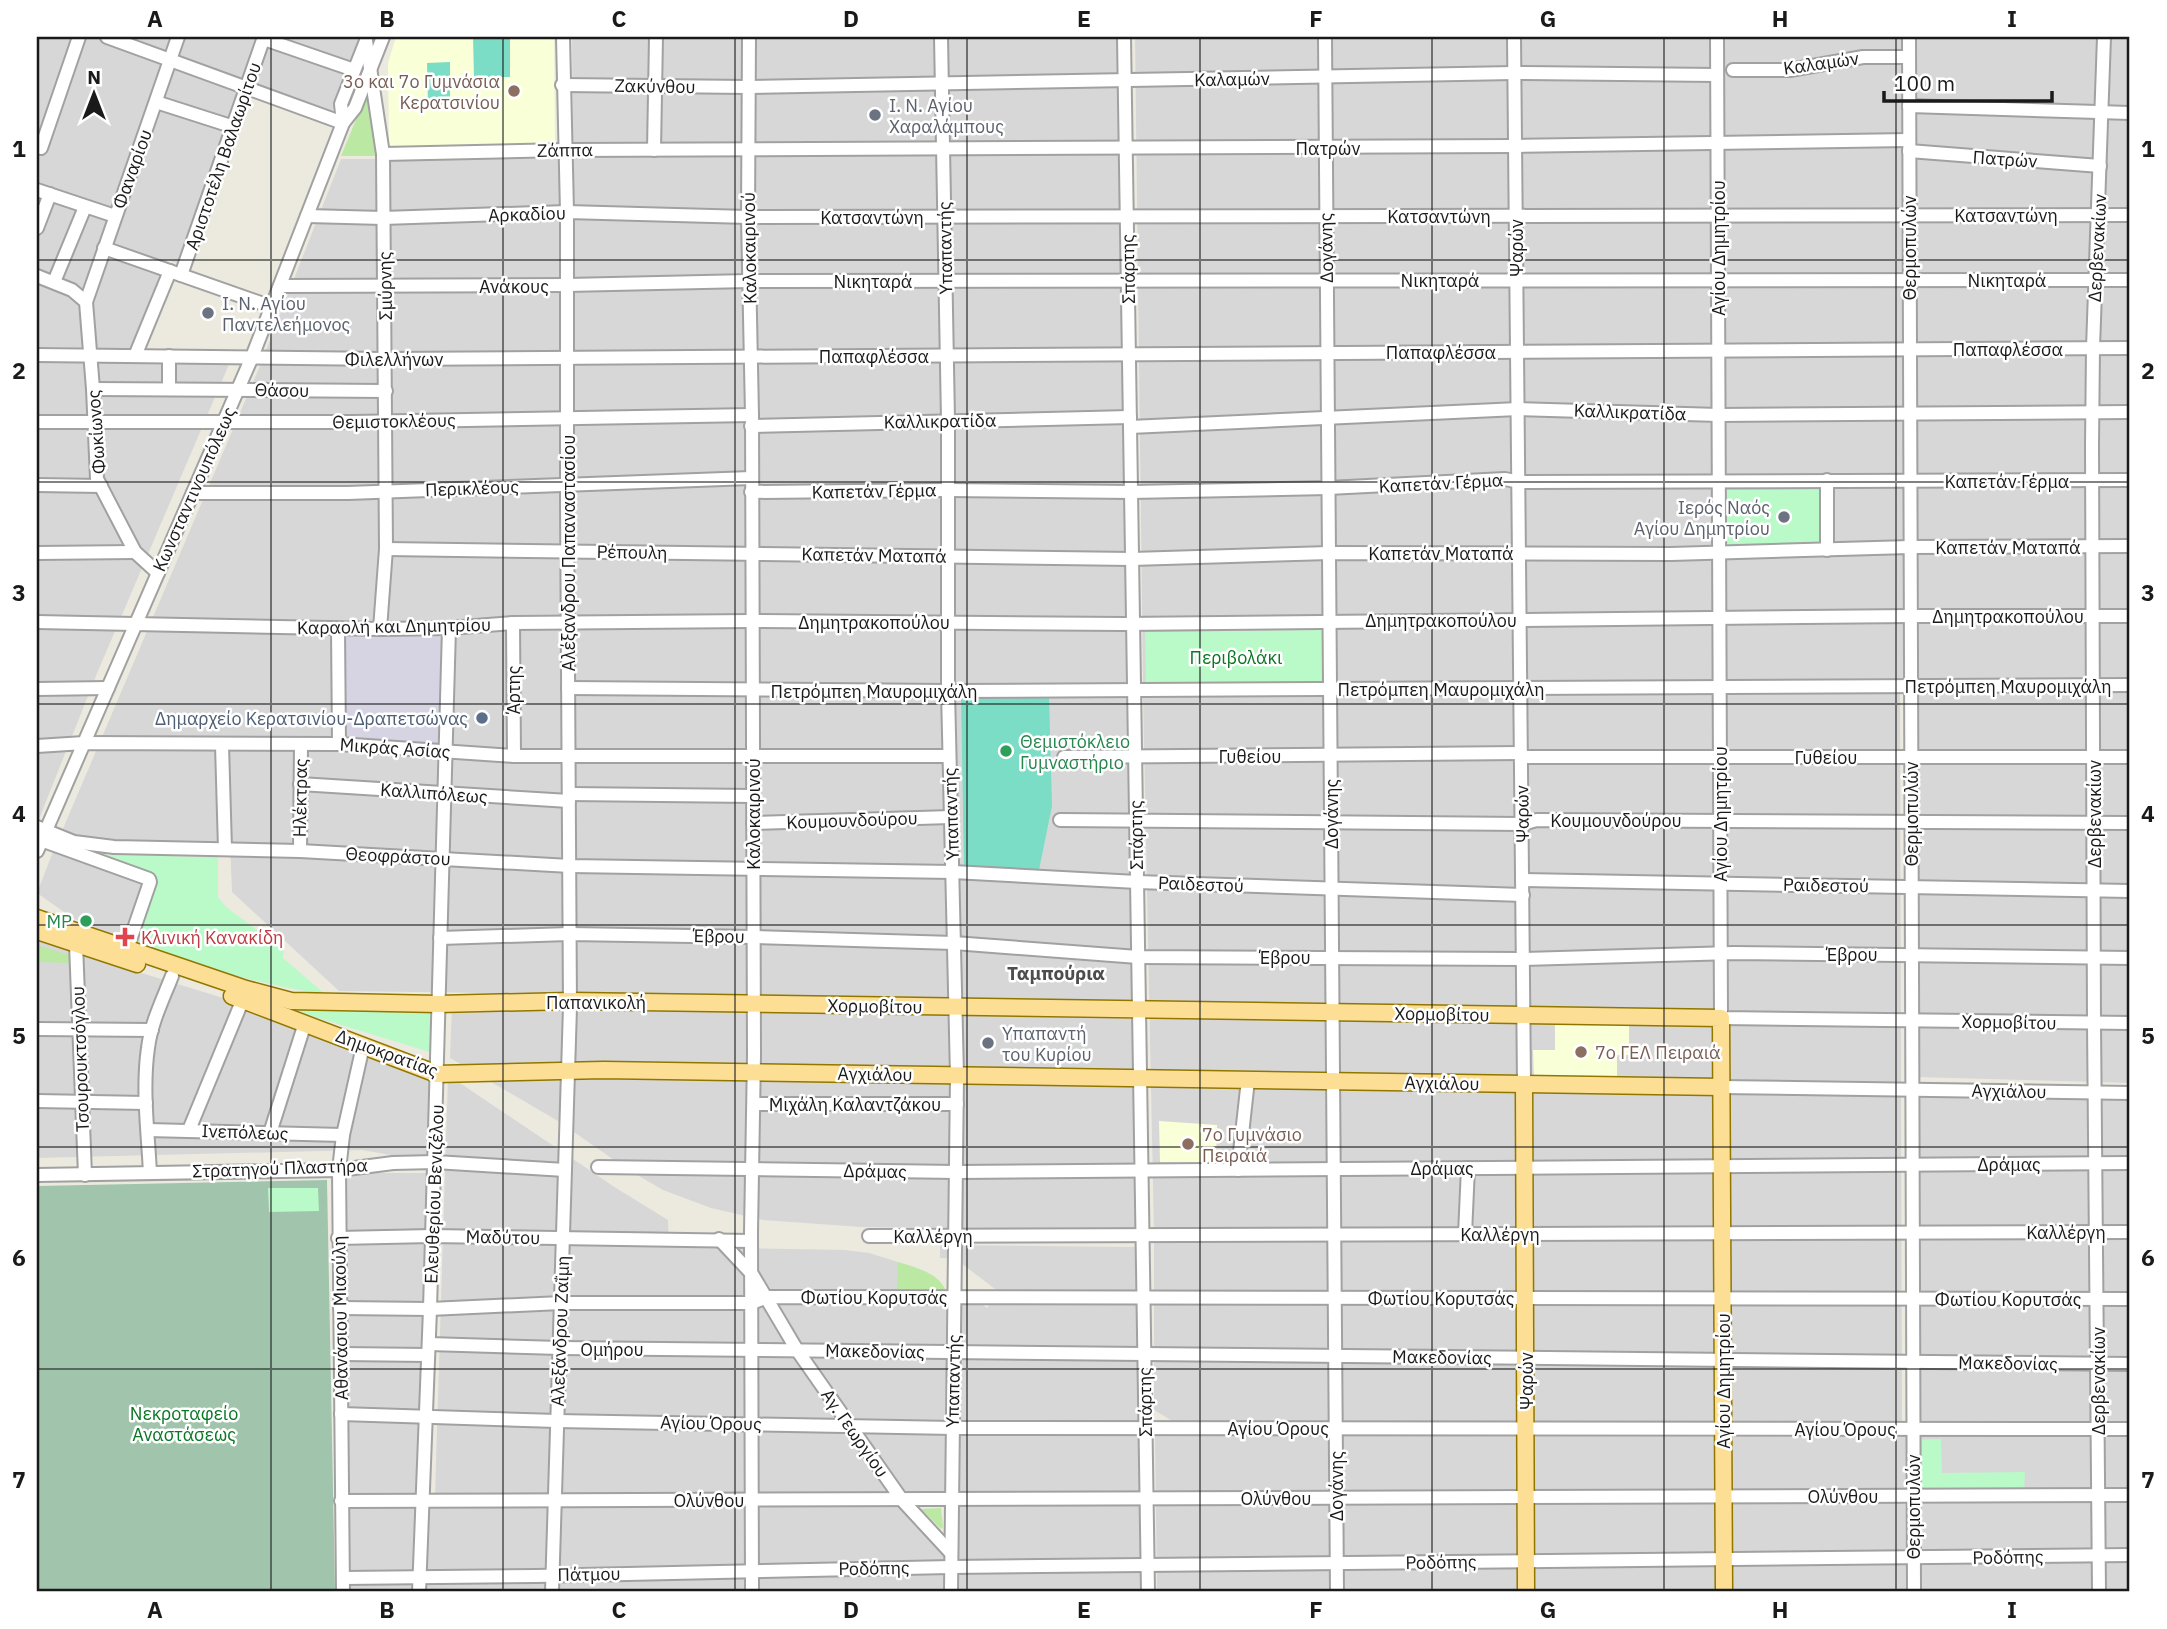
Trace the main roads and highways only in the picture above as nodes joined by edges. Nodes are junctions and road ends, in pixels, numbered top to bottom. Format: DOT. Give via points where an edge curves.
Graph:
graph roads {
  1 [pos="37,918"];
  2 [pos="37,931"];
  3 [pos="438,1004"];
  4 [pos="754,1004"];
  5 [pos="1721,1018"];
  6 [pos="754,1073"];
  7 [pos="1524,1084"];
  8 [pos="1721,1087"];
  9 [pos="1526,1592"];
  10 [pos="1724,1592"];
  1 -- 3 [label="main road, Δημοκρατίας" via="278,999"];
  2 -- 6 [label="main road, Δημοκρατίας" via="243,999 437,1074 568,1070"];
  3 -- 4 [label="main road, Παπανικολή"];
  4 -- 5 [label="main road, Χορμοβίτου"];
  5 -- 8 [label="main road, Αγίου Δημητρίου"];
  6 -- 7 [label="main road, Αγχιάλου"];
  7 -- 8 [label="main road, Αγχιάλου"];
  7 -- 9 [label="main road, Ψαρών"];
  8 -- 10 [label="main road, Αγίου Δημητρίου"];
}
